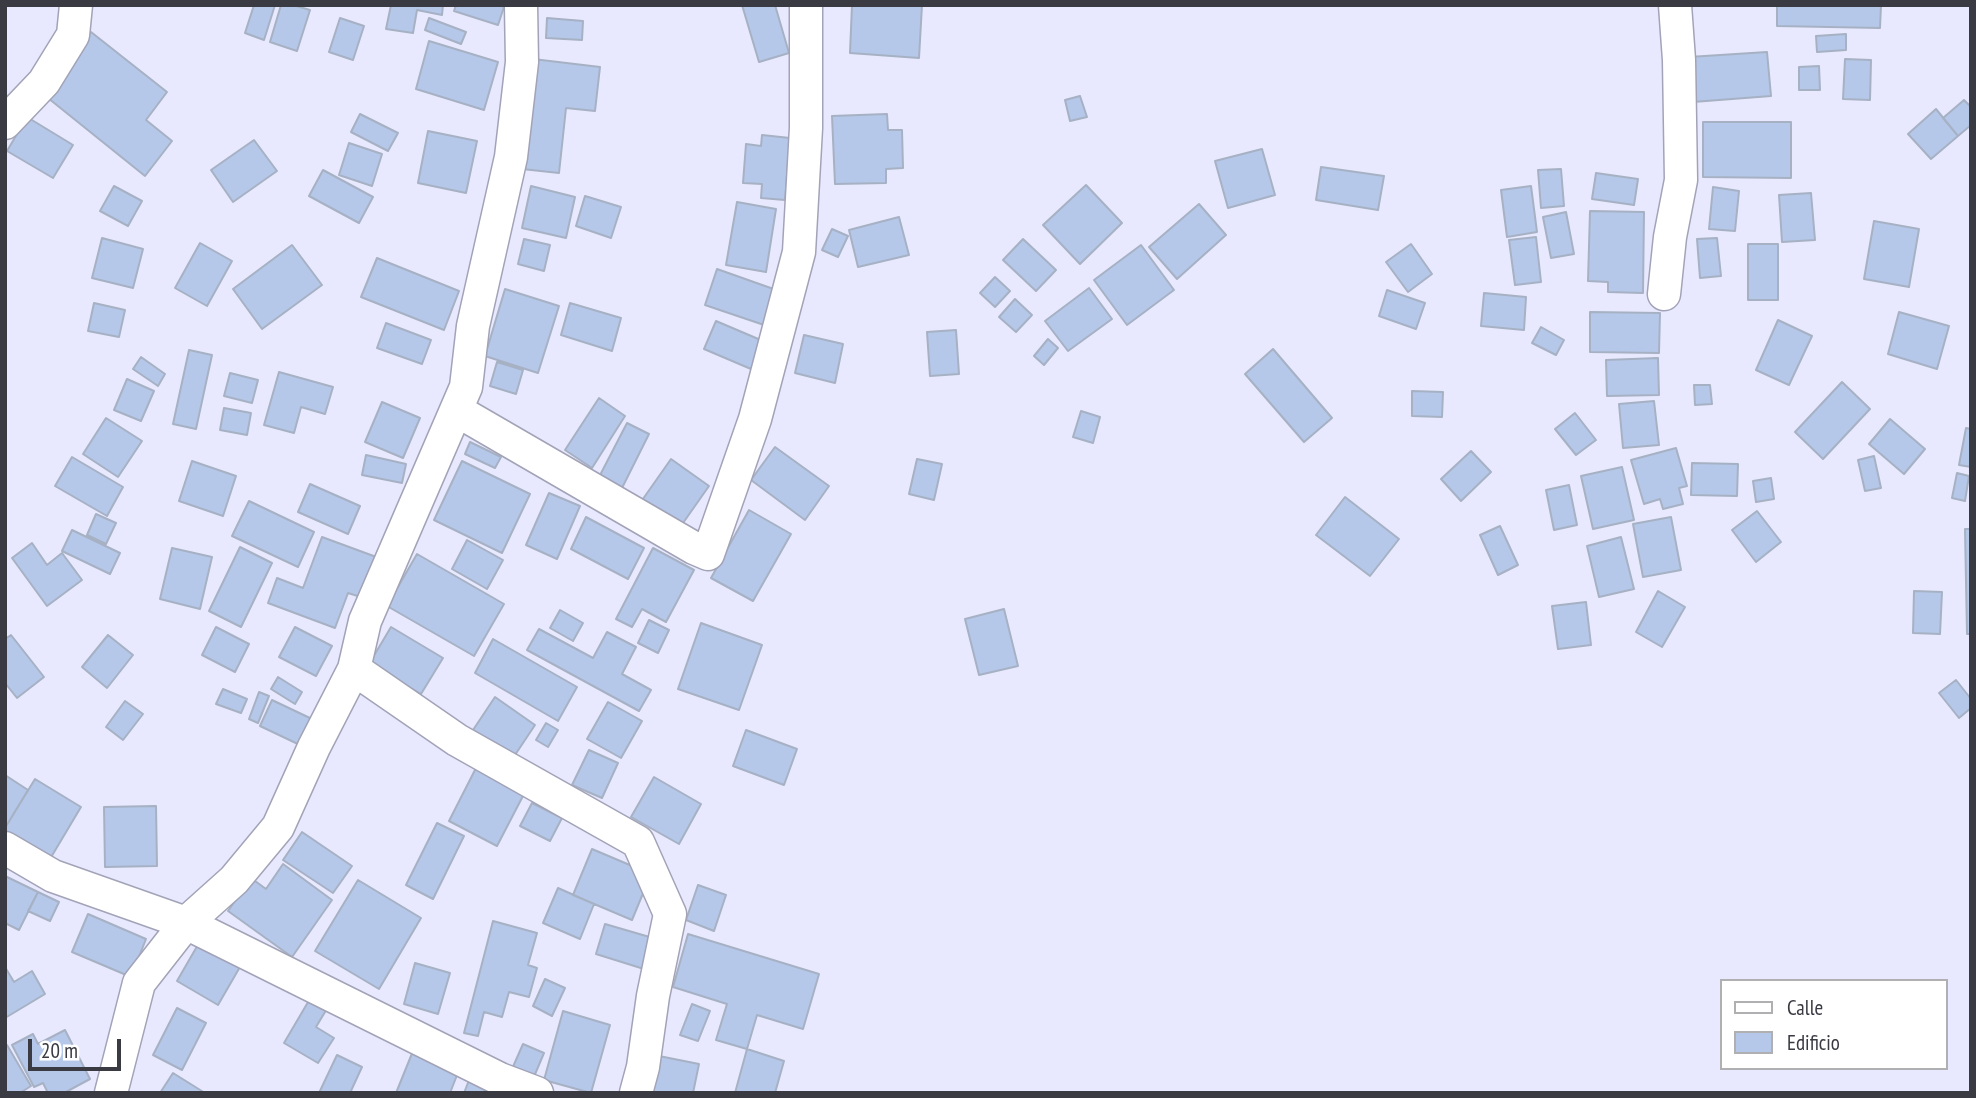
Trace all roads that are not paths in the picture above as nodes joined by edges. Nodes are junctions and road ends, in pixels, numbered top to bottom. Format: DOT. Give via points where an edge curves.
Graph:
graph roads {
  1 [pos="76,5"];
  2 [pos="521,5"];
  3 [pos="806,5"];
  4 [pos="1675,5"];
  5 [pos="5,123"];
  6 [pos="1664,294"];
  7 [pos="456,410"];
  8 [pos="354,669"];
  9 [pos="5,848"];
  10 [pos="186,923"];
  11 [pos="111,1093"];
  12 [pos="537,1093"];
  13 [pos="636,1093"];
  1 -- 5 [label="street" via="73,35 44,82"];
  2 -- 7 [label="street" via="523,62 511,157 473,326 466,387"];
  3 -- 7 [label="street" via="799,252 755,419 708,554"];
  4 -- 6 [label="street" via="1681,180"];
  7 -- 8 [label="street" via="365,621"];
  8 -- 10 [label="street" via="278,827 234,880"];
  8 -- 13 [label="street" via="457,740 638,842 670,914"];
  9 -- 10 [label="street" via="53,876"];
  10 -- 11 [label="street" via="139,984"];
  10 -- 12 [label="street" via="500,1079"];
}
